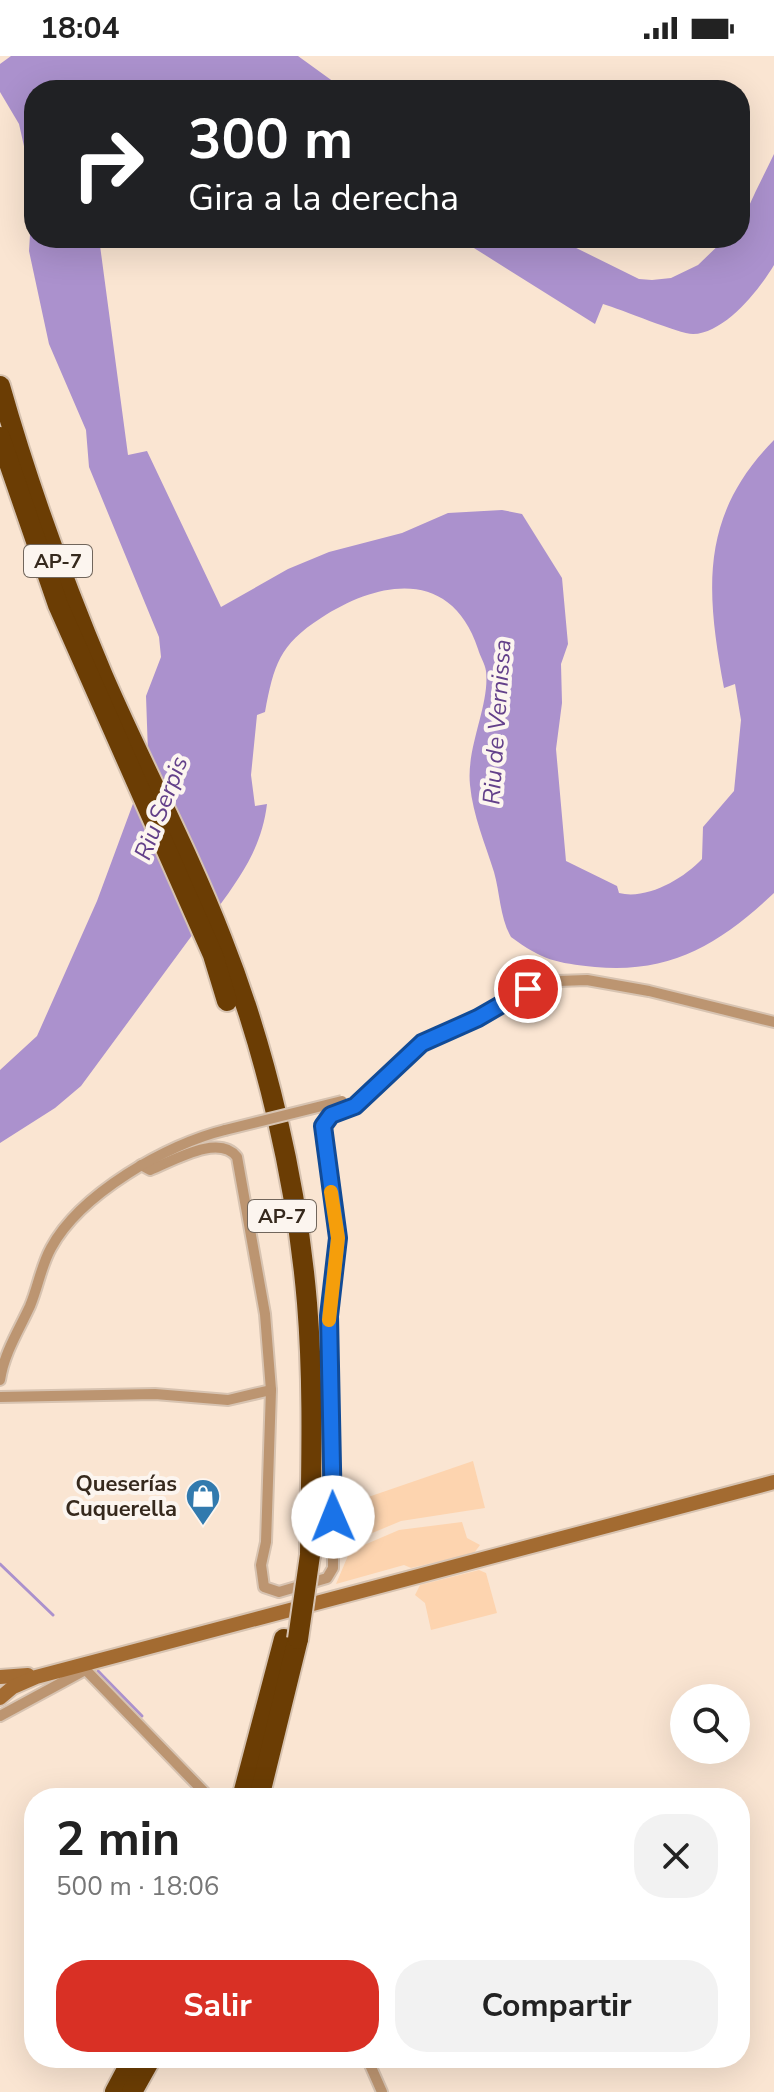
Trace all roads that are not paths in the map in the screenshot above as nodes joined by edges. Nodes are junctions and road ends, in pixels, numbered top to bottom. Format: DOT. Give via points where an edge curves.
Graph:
graph roads {
  1 [pos="0,386"];
  2 [pos="0,437"];
  3 [pos="121,735"];
  4 [pos="774,1022"];
  5 [pos="370,1088"];
  6 [pos="141,1165"];
  7 [pos="0,1380"];
  8 [pos="271,1390"];
  9 [pos="0,1397"];
  10 [pos="774,1482"];
  11 [pos="291,1639"];
  12 [pos="83,1668"];
  13 [pos="0,1677"];
  14 [pos="36,1677"];
  15 [pos="0,1698"];
  16 [pos="0,1716"];
  17 [pos="201,1788"];
  18 [pos="245,1788"];
  19 [pos="261,1788"];
  20 [pos="128,2068"];
  21 [pos="145,2068"];
  22 [pos="371,2068"];
  23 [pos="115,2092"];
  24 [pos="132,2092"];
  25 [pos="382,2092"];
  1 -- 3 [label="highway, AP-7" via="25,472"];
  2 -- 3 [label="highway, AP-7" via="58,605"];
  3 -- 11 [label="highway, AP-7, bridge" via="191,886 223,940 257,1052 295,1215 311,1363 304,1556"];
  4 -- 5 [label="street" via="649,991 587,980 558,981 528,989 429,1038"];
  5 -- 6 [label="street, bridge" via="342,1101 190,1140"];
  5 -- 8 [label="street" via="355,1106 327,1119 322,1132 338,1238 329,1316 333,1568 327,1578 279,1592 264,1587 261,1565"];
  6 -- 7 [label="street" via="95,1199 52,1246"];
  6 -- 8 [label="street" via="150,1170 217,1146 237,1157 265,1314"];
  8 -- 9 [label="street" via="228,1400 155,1394"];
  10 -- 12 [label="main road"];
  11 -- 18 [label="highway, AP-7"];
  11 -- 19 [label="highway, AP-7"];
  12 -- 14 [label="main road"];
  12 -- 16 [label="street"];
  12 -- 17 [label="street"];
  13 -- 14 [label="main road"];
  14 -- 15 [label="main road"];
  20 -- 23 [label="highway"];
  21 -- 24 [label="highway"];
  22 -- 25 [label="street"];
}
